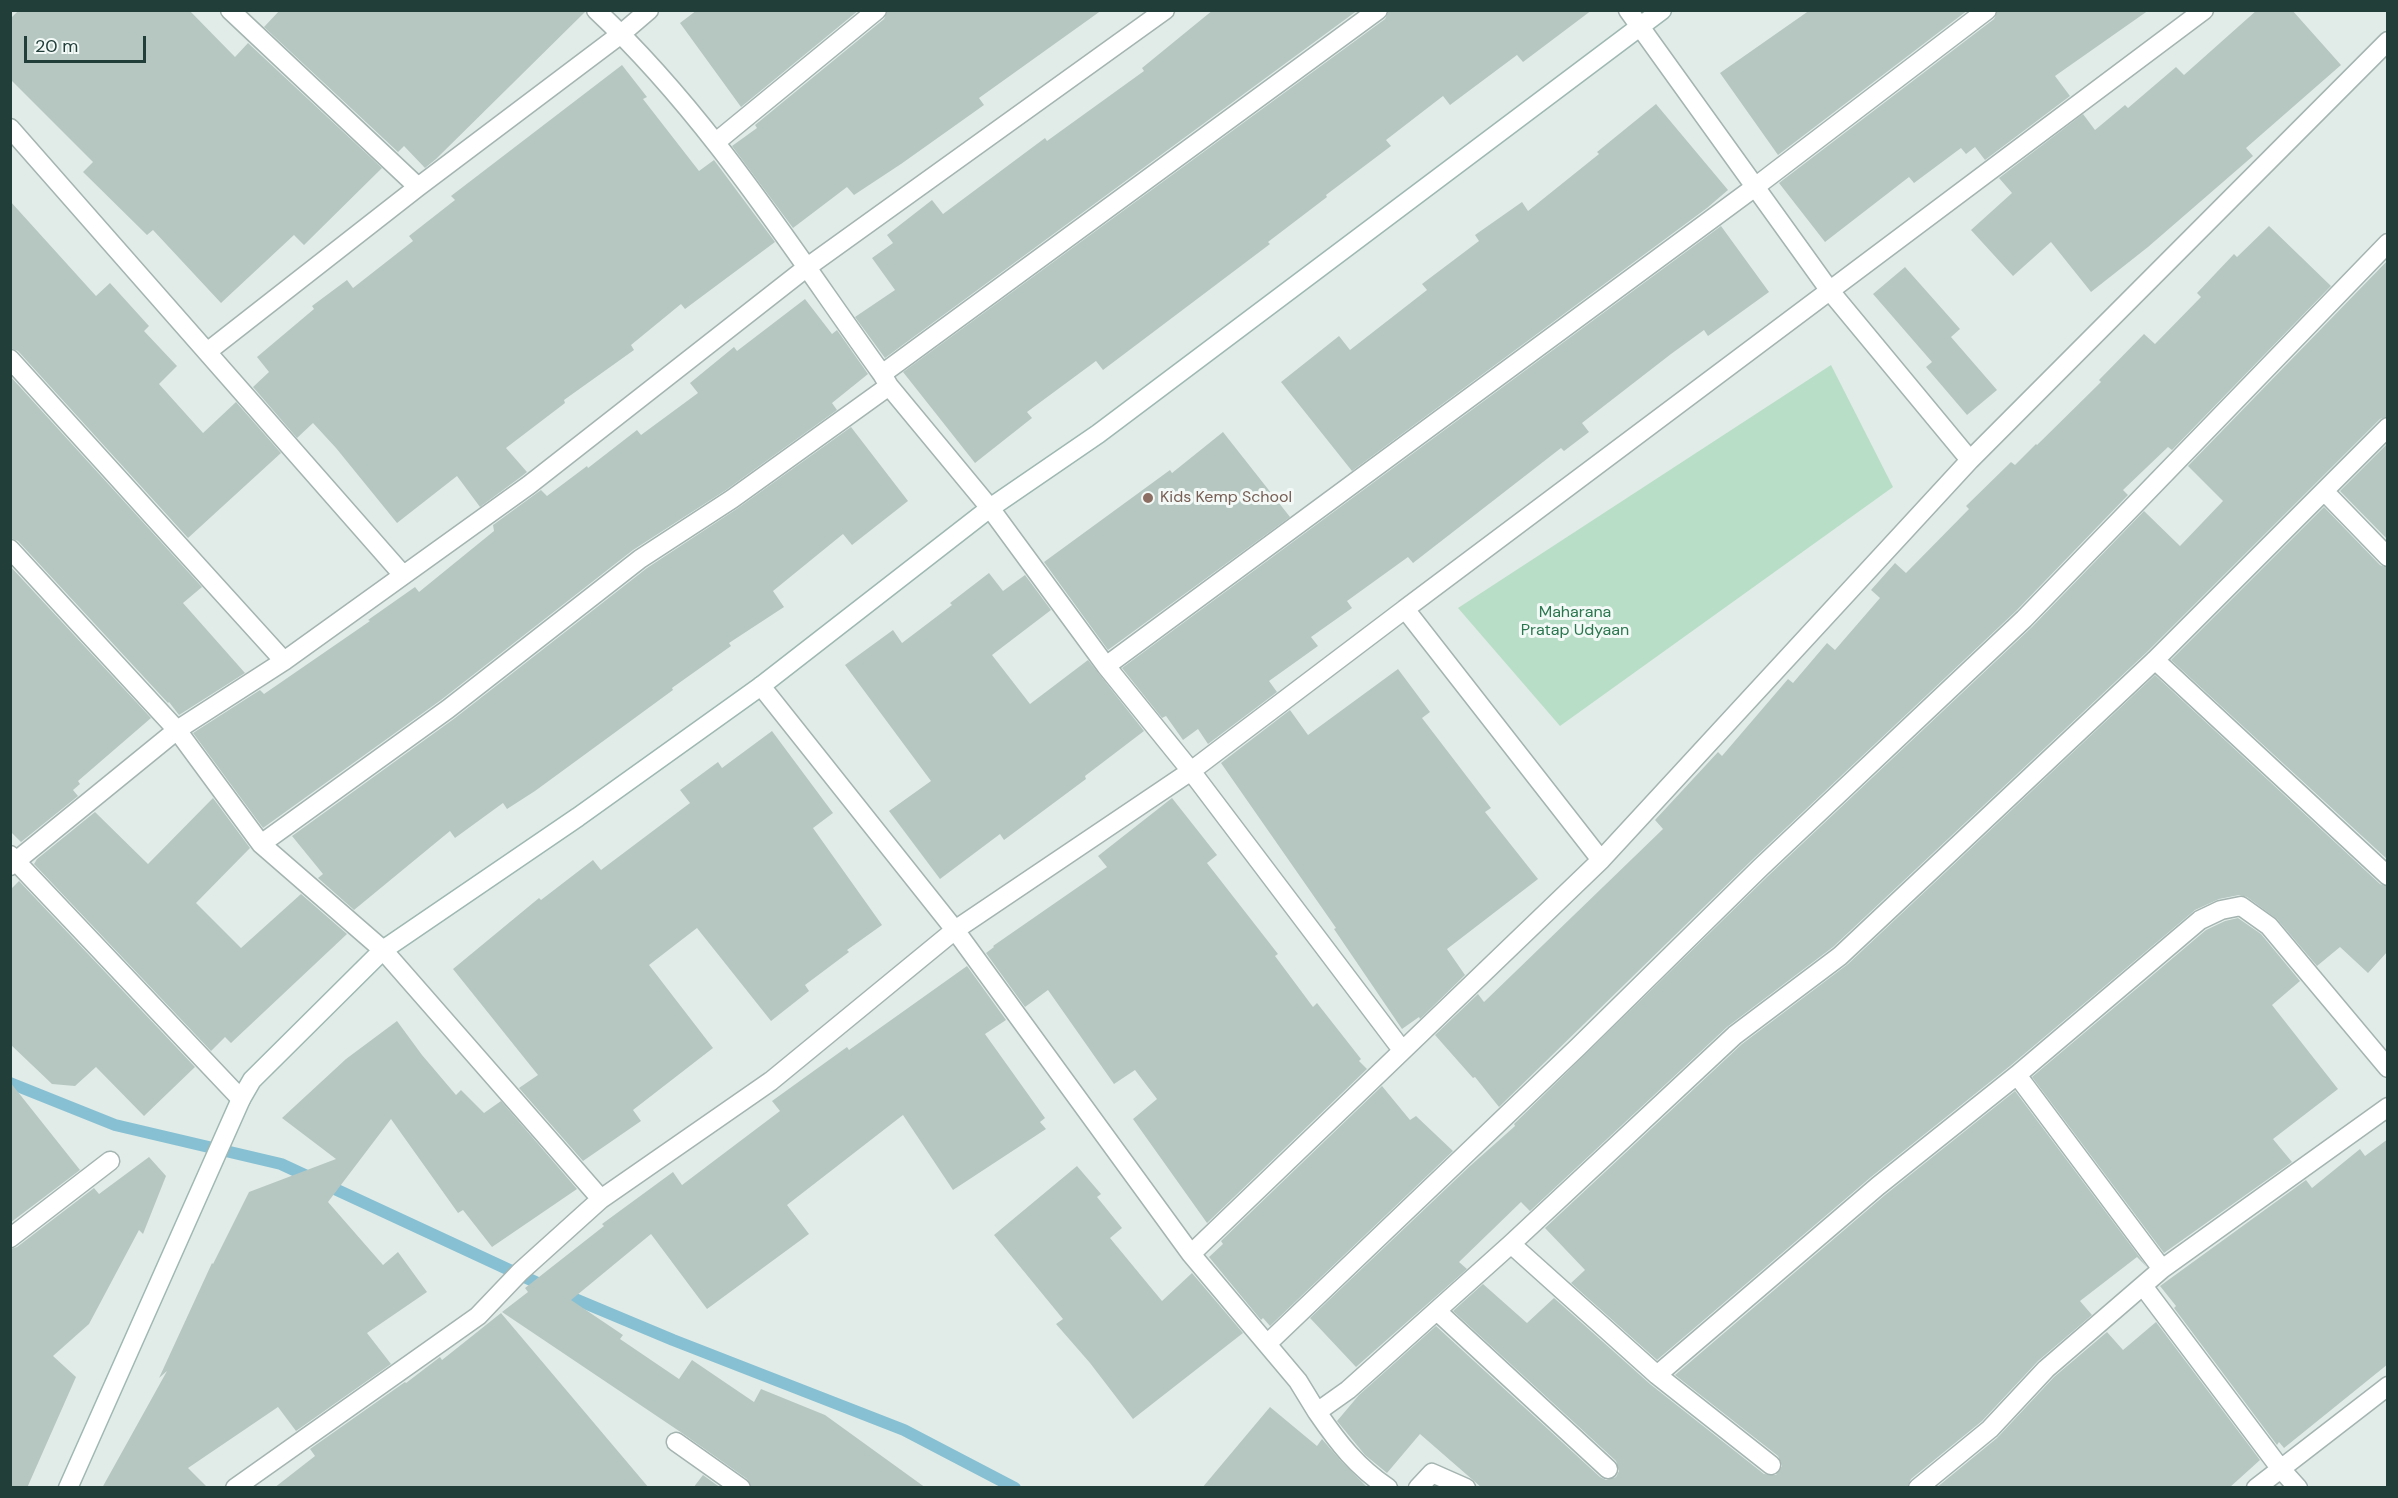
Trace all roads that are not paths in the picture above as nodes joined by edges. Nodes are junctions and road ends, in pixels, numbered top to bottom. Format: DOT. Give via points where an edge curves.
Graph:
graph roads {
  1 [pos="230,10"];
  2 [pos="596,10"];
  3 [pos="649,10"];
  4 [pos="877,10"];
  5 [pos="1165,10"];
  6 [pos="1378,10"];
  7 [pos="1628,10"];
  8 [pos="1662,10"];
  9 [pos="1987,10"];
  10 [pos="2204,10"];
  11 [pos="1640,26"];
  12 [pos="621,34"];
  13 [pos="2388,41"];
  14 [pos="10,128"];
  15 [pos="717,142"];
  16 [pos="418,187"];
  17 [pos="1755,187"];
  18 [pos="2388,243"];
  19 [pos="806,268"];
  20 [pos="1830,291"];
  21 [pos="207,351"];
  22 [pos="10,359"];
  23 [pos="885,380"];
  24 [pos="2388,427"];
  25 [pos="1970,460"];
  26 [pos="2324,491"];
  27 [pos="990,508"];
  28 [pos="10,549"];
  29 [pos="2388,557"];
  30 [pos="403,575"];
  31 [pos="1405,609"];
  32 [pos="2155,660"];
  33 [pos="284,661"];
  34 [pos="1106,666"];
  35 [pos="761,686"];
  36 [pos="177,730"];
  37 [pos="1191,771"];
  38 [pos="261,844"];
  39 [pos="12,860"];
  40 [pos="1602,860"];
  41 [pos="2388,876"];
  42 [pos="955,930"];
  43 [pos="383,950"];
  44 [pos="1402,1050"];
  45 [pos="2388,1068"];
  46 [pos="2017,1075"];
  47 [pos="241,1099"];
  48 [pos="2388,1107"];
  49 [pos="110,1161"];
  50 [pos="601,1199"];
  51 [pos="10,1238"];
  52 [pos="1511,1244"];
  53 [pos="1191,1254"];
  54 [pos="2162,1269"];
  55 [pos="2143,1286"];
  56 [pos="1437,1311"];
  57 [pos="1267,1344"];
  58 [pos="1657,1375"];
  59 [pos="2388,1386"];
  60 [pos="1317,1412"];
  61 [pos="676,1442"];
  62 [pos="1771,1466"];
  63 [pos="2280,1468"];
  64 [pos="1608,1469"];
  65 [pos="68,1488"];
  66 [pos="235,1488"];
  67 [pos="741,1488"];
  68 [pos="1388,1488"];
  69 [pos="1418,1488"];
  70 [pos="1466,1488"];
  71 [pos="1918,1488"];
  72 [pos="2256,1488"];
  73 [pos="2298,1488"];
  1 -- 16 [label="street"];
  2 -- 12 [label="street"];
  3 -- 12 [label="street"];
  4 -- 15 [label="street"];
  5 -- 19 [label="street"];
  6 -- 23 [label="street"];
  7 -- 11 [label="street"];
  8 -- 11 [label="street"];
  9 -- 17 [label="street"];
  10 -- 20 [label="street"];
  11 -- 17 [label="street"];
  11 -- 27 [label="street" via="1098,434"];
  12 -- 15 [label="street"];
  12 -- 16 [label="street"];
  13 -- 25 [label="street"];
  14 -- 21 [label="street"];
  15 -- 19 [label="street"];
  16 -- 21 [label="street"];
  17 -- 20 [label="street"];
  17 -- 34 [label="street"];
  18 -- 57 [label="street" via="2024,620 1760,868"];
  19 -- 23 [label="street"];
  19 -- 30 [label="street" via="529,485"];
  20 -- 25 [label="street"];
  20 -- 31 [label="street"];
  21 -- 30 [label="street"];
  22 -- 33 [label="street"];
  23 -- 27 [label="street"];
  23 -- 38 [label="street" via="732,498 640,560 448,710"];
  24 -- 26 [label="street"];
  25 -- 40 [label="street"];
  26 -- 29 [label="street"];
  26 -- 32 [label="street"];
  27 -- 34 [label="street"];
  27 -- 35 [label="street"];
  28 -- 36 [label="street"];
  30 -- 33 [label="street"];
  31 -- 37 [label="street"];
  31 -- 40 [label="street"];
  32 -- 41 [label="street"];
  32 -- 52 [label="street" via="1840,956 1735,1035"];
  33 -- 36 [label="street"];
  34 -- 37 [label="street"];
  35 -- 42 [label="street"];
  35 -- 43 [label="street"];
  36 -- 38 [label="street"];
  36 -- 39 [label="street"];
  37 -- 42 [label="street"];
  37 -- 44 [label="street"];
  38 -- 43 [label="street"];
  39 -- 47 [label="street"];
  40 -- 44 [label="street"];
  42 -- 50 [label="street" via="771,1081"];
  42 -- 53 [label="street"];
  43 -- 47 [label="street" via="252,1080"];
  43 -- 50 [label="street"];
  44 -- 53 [label="street"];
  45 -- 46 [label="street" via="2269,926 2241,906 2200,920"];
  46 -- 54 [label="street"];
  46 -- 58 [label="street" via="1878,1186"];
  47 -- 65 [label="street"];
  48 -- 54 [label="street"];
  49 -- 51 [label="street"];
  50 -- 66 [label="street" via="478,1316"];
  52 -- 56 [label="street"];
  52 -- 58 [label="street"];
  53 -- 57 [label="street"];
  54 -- 55 [label="street"];
  55 -- 63 [label="street"];
  55 -- 71 [label="street" via="2046,1369 1990,1429"];
  56 -- 60 [label="street" via="1348,1390"];
  56 -- 64 [label="street"];
  57 -- 60 [label="street" via="1298,1381"];
  58 -- 62 [label="street"];
  59 -- 63 [label="street"];
  60 -- 68 [label="street" via="1342,1448 1366,1473"];
  61 -- 67 [label="street"];
  63 -- 72 [label="street"];
  63 -- 73 [label="street"];
  69 -- 70 [label="street" via="1432,1473"];
}
